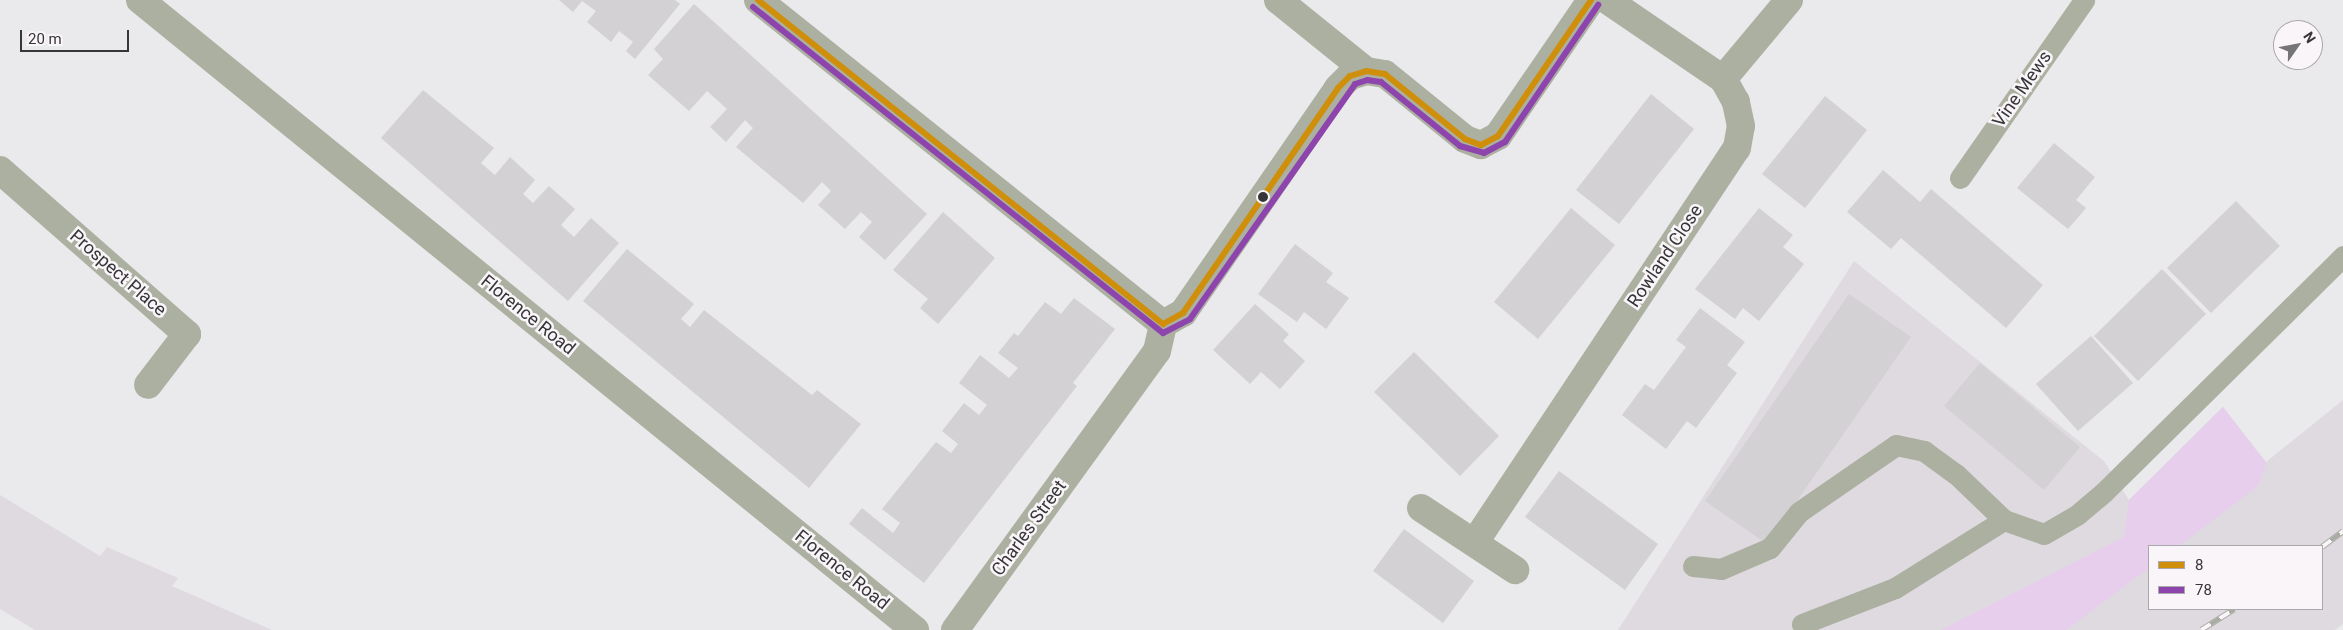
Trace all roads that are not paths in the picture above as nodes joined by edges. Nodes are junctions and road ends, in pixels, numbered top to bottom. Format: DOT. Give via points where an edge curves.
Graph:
graph roads {
  1 [pos="140,0"];
  2 [pos="758,0"];
  3 [pos="1278,0"];
  4 [pos="1591,0"];
  5 [pos="1607,0"];
  6 [pos="1789,0"];
  7 [pos="2084,0"];
  8 [pos="1366,71"];
  9 [pos="1723,79"];
  10 [pos="0,170"];
  11 [pos="1960,178"];
  12 [pos="2343,256"];
  13 [pos="1163,324"];
  14 [pos="148,385"];
  15 [pos="1421,508"];
  16 [pos="2004,520"];
  17 [pos="1475,542"];
  18 [pos="1693,566"];
  19 [pos="1515,570"];
  20 [pos="1802,624"];
  21 [pos="915,630"];
  22 [pos="955,630"];
  1 -- 21 [label="street, Florence Road"];
  2 -- 13 [label="street"];
  3 -- 8 [label="street"];
  4 -- 8 [label="street" via="1498,136 1480,145 1465,139 1385,74"];
  5 -- 9 [label="street, Rowland Close"];
  6 -- 9 [label="street"];
  7 -- 11 [label="lane, Vine Mews"];
  8 -- 13 [label="street" via="1350,76 1338,88 1183,313"];
  9 -- 17 [label="street, Rowland Close" via="1736,102 1741,126 1736,148"];
  10 -- 14 [label="street, Prospect Place" via="187,334"];
  12 -- 16 [label="lane" via="2078,514 2044,534"];
  13 -- 22 [label="street, Charles Street" via="1157,351"];
  15 -- 17 [label="street"];
  16 -- 18 [label="lane" via="1956,474 1924,450 1896,445 1799,512 1770,548 1720,569"];
  16 -- 20 [label="lane" via="1895,588"];
  17 -- 19 [label="street"];
}
